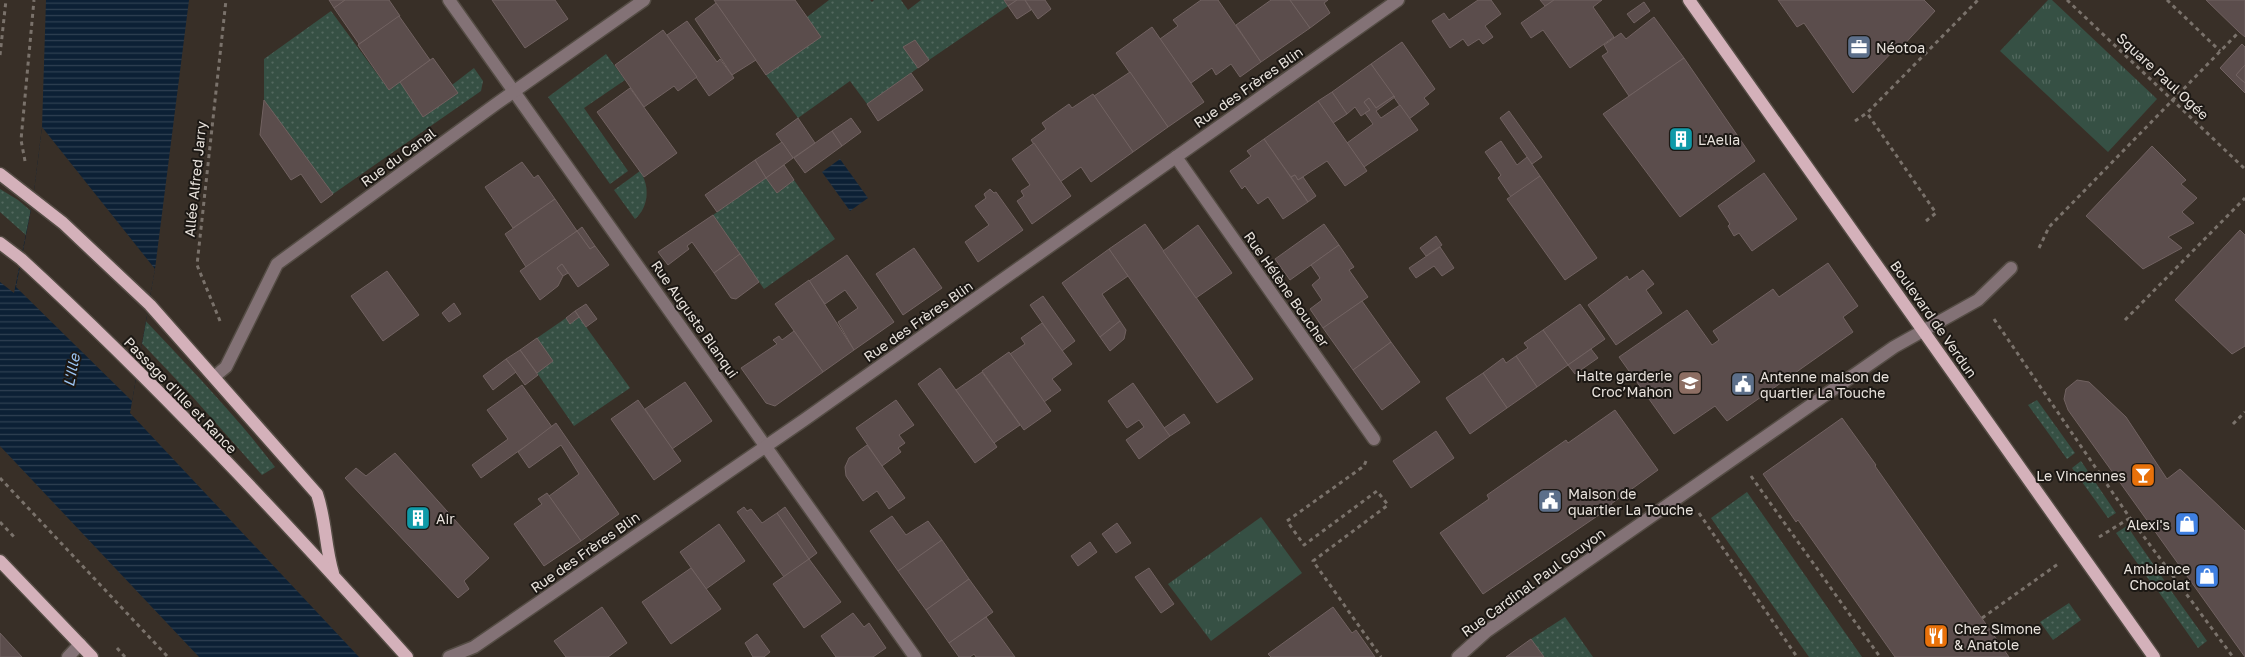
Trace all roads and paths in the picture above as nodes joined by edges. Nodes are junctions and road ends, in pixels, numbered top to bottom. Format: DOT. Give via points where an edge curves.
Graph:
graph roads {
  1 [pos="6,0"];
  2 [pos="34,0"];
  3 [pos="226,0"];
  4 [pos="449,0"];
  5 [pos="644,0"];
  6 [pos="1398,0"];
  7 [pos="1689,0"];
  8 [pos="1978,0"];
  9 [pos="2066,0"];
  10 [pos="2167,0"];
  11 [pos="2239,32"];
  12 [pos="2220,51"];
  13 [pos="0,55"];
  14 [pos="515,92"];
  15 [pos="2172,100"];
  16 [pos="1867,113"];
  17 [pos="1855,121"];
  18 [pos="1176,157"];
  19 [pos="2245,169"];
  20 [pos="0,174"];
  21 [pos="2245,198"];
  22 [pos="33,199"];
  23 [pos="1926,221"];
  24 [pos="0,242"];
  25 [pos="2038,248"];
  26 [pos="2011,268"];
  27 [pos="1978,300"];
  28 [pos="2125,320"];
  29 [pos="1924,329"];
  30 [pos="233,354"];
  31 [pos="214,377"];
  32 [pos="2245,412"];
  33 [pos="2233,424"];
  34 [pos="1374,439"];
  35 [pos="766,446"];
  36 [pos="1736,456"];
  37 [pos="0,478"];
  38 [pos="1685,492"];
  39 [pos="2130,518"];
  40 [pos="2080,550"];
  41 [pos="0,560"];
  42 [pos="2051,569"];
  43 [pos="334,575"];
  44 [pos="1982,618"];
  45 [pos="80,644"];
  46 [pos="68,657"];
  47 [pos="92,657"];
  48 [pos="168,657"];
  49 [pos="407,657"];
  50 [pos="449,657"];
  51 [pos="915,657"];
  52 [pos="1381,657"];
  53 [pos="1458,657"];
  54 [pos="1797,657"];
  55 [pos="1880,657"];
  56 [pos="2154,657"];
  57 [pos="2233,657"];
  1 -- 13 [label="path"];
  2 -- 22 [label="path" via="21,140"];
  3 -- 30 [label="path, Allée Alfred Jarry" via="197,265"];
  4 -- 14 [label="street, Rue Auguste Blanqui"];
  5 -- 14 [label="street, Rue du Canal"];
  6 -- 18 [label="street, Rue des Frères Blin"];
  7 -- 29 [label="main road, Boulevard de Verdun"];
  8 -- 16 [label="path"];
  9 -- 15 [label="path, Square Paul Ogée"];
  10 -- 12 [label="path"];
  11 -- 12 [label="path"];
  12 -- 15 [label="path"];
  14 -- 30 [label="street, Rue du Canal" via="277,264"];
  14 -- 35 [label="street, Rue Auguste Blanqui"];
  15 -- 19 [label="path, Square Paul Ogée"];
  15 -- 25 [label="path" via="2049,227"];
  16 -- 17 [label="path"];
  16 -- 23 [label="path" via="1936,213"];
  18 -- 34 [label="street, Rue Hélène Boucher"];
  18 -- 35 [label="street, Rue des Frères Blin"];
  20 -- 22 [label="main road"];
  21 -- 28 [label="path"];
  22 -- 31 [label="main road" via="150,305"];
  24 -- 43 [label="main road, Passage d'Ille et Rance" via="141,373"];
  26 -- 27 [label="street, Rue Cardinal Paul Gouyon"];
  27 -- 29 [label="street, Rue Cardinal Paul Gouyon"];
  27 -- 39 [label="path" via="2003,329"];
  29 -- 36 [label="street, Rue Cardinal Paul Gouyon"];
  29 -- 40 [label="main road, Boulevard de Verdun"];
  30 -- 31 [label="street, Rue du Canal"];
  31 -- 43 [label="main road" via="317,494 324,514 328,557"];
  32 -- 33 [label="path"];
  34 -- 52 [label="path" via="1364,466 1287,521 1304,545 1377,491 1388,505 1313,561"];
  35 -- 50 [label="street, Rue des Frères Blin" via="474,646"];
  35 -- 51 [label="street, Rue Auguste Blanqui"];
  36 -- 38 [label="street, Rue Cardinal Paul Gouyon"];
  36 -- 55 [label="path"];
  37 -- 48 [label="path"];
  38 -- 53 [label="street, Rue Cardinal Paul Gouyon" via="1487,631"];
  38 -- 54 [label="path"];
  39 -- 40 [label="path"];
  39 -- 57 [label="path"];
  40 -- 56 [label="main road, Boulevard de Verdun"];
  41 -- 45 [label="main road"];
  42 -- 44 [label="path"];
  43 -- 49 [label="main road, Passage d'Ille et Rance"];
  45 -- 46 [label="street"];
  45 -- 47 [label="main road"];
}
